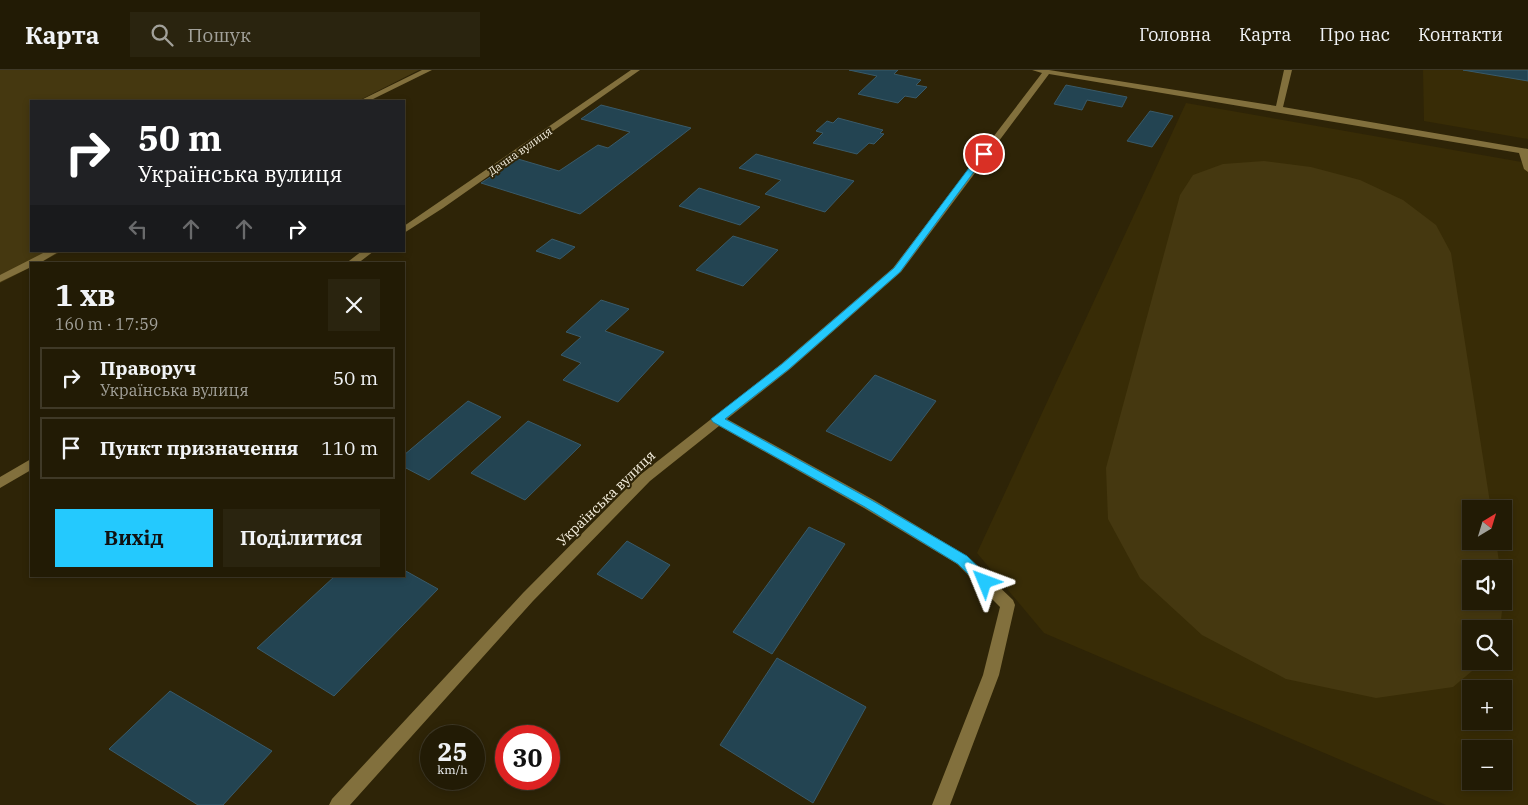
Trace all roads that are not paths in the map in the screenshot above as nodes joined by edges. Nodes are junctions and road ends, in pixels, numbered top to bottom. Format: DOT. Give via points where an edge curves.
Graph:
graph roads {
  1 [pos="428,70"];
  2 [pos="636,70"];
  3 [pos="1288,70"];
  4 [pos="1042,71"];
  5 [pos="365,100"];
  6 [pos="1279,109"];
  7 [pos="1526,151"];
  8 [pos="1528,169"];
  9 [pos="405,229"];
  10 [pos="54,252"];
  11 [pos="368,252"];
  12 [pos="34,262"];
  13 [pos="353,262"];
  14 [pos="30,264"];
  15 [pos="0,279"];
  16 [pos="717,419"];
  17 [pos="30,465"];
  18 [pos="0,483"];
  19 [pos="338,805"];
  20 [pos="941,805"];
  1 -- 5 [label="street"];
  2 -- 9 [label="street, Дачна вулиця"];
  3 -- 6 [label="street"];
  4 -- 6 [label="street"];
  4 -- 16 [label="street, Українська вулиця" via="897,270 785,366"];
  6 -- 7 [label="street"];
  7 -- 8 [label="street"];
  10 -- 12 [label="street"];
  11 -- 13 [label="street"];
  14 -- 15 [label="street"];
  16 -- 19 [label="street, Українська вулиця" via="644,478 528,597"];
  16 -- 20 [label="street" via="962,560 1008,605 991,675"];
  17 -- 18 [label="street"];
}
